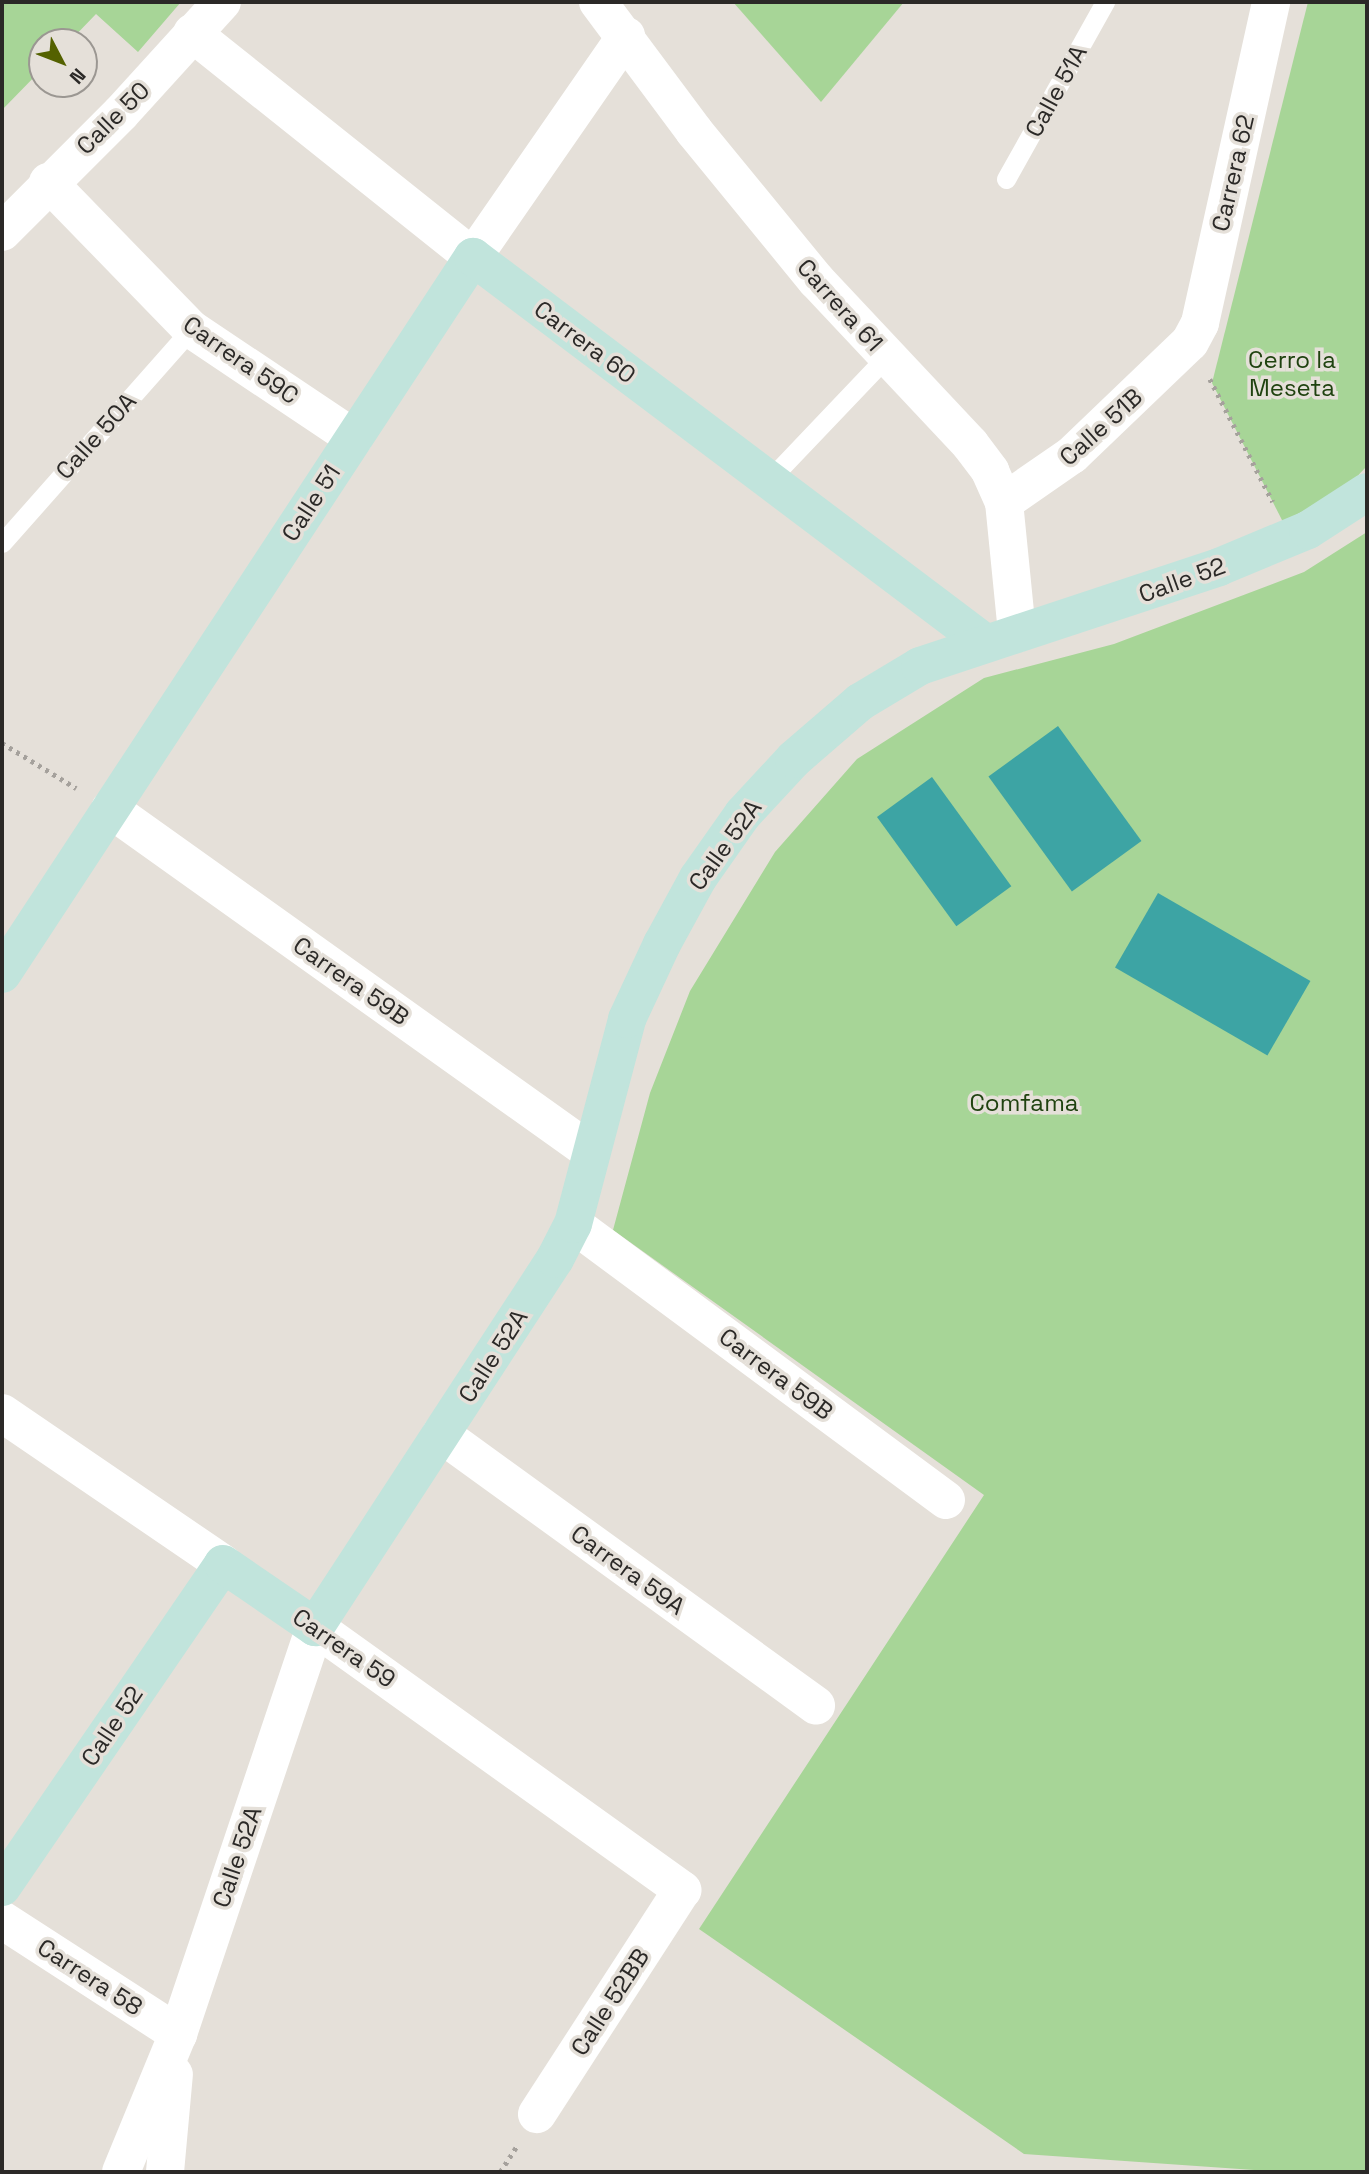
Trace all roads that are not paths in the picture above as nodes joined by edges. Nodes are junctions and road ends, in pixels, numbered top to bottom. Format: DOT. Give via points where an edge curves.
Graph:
graph roads {
  1 [pos="222,2"];
  2 [pos="598,2"];
  3 [pos="1105,2"];
  4 [pos="1271,2"];
  5 [pos="192,33"];
  6 [pos="626,36"];
  7 [pos="1006,180"];
  8 [pos="48,182"];
  9 [pos="2,232"];
  10 [pos="473,257"];
  11 [pos="191,329"];
  12 [pos="1190,342"];
  13 [pos="886,357"];
  14 [pos="354,438"];
  15 [pos="769,481"];
  16 [pos="1367,492"];
  17 [pos="1004,502"];
  18 [pos="2,543"];
  19 [pos="1001,638"];
  20 [pos="110,809"];
  21 [pos="2,974"];
  22 [pos="591,1152"];
  23 [pos="573,1224"];
  24 [pos="2,1413"];
  25 [pos="441,1434"];
  26 [pos="946,1500"];
  27 [pos="223,1564"];
  28 [pos="314,1627"];
  29 [pos="816,1705"];
  30 [pos="2,1887"];
  31 [pos="682,1890"];
  32 [pos="2,1920"];
  33 [pos="178,2034"];
  34 [pos="537,2114"];
  35 [pos="121,2172"];
  36 [pos="165,2172"];
  1 -- 5 [label="street, Calle 50"];
  2 -- 6 [label="street, Carrera 61"];
  3 -- 7 [label="lane, Calle 51A"];
  4 -- 12 [label="street, Carrera 62" via="1200,323"];
  5 -- 8 [label="street, Calle 50" via="121,113"];
  5 -- 10 [label="street, Carrera 60"];
  6 -- 10 [label="street, Calle 51"];
  6 -- 13 [label="street, Carrera 61" via="694,131"];
  8 -- 9 [label="street, Calle 50"];
  8 -- 11 [label="street, Carrera 59C"];
  10 -- 14 [label="street, Calle 51"];
  10 -- 15 [label="street, Carrera 60"];
  11 -- 14 [label="street, Carrera 59C"];
  11 -- 18 [label="lane, Calle 50A"];
  12 -- 17 [label="street, Calle 51B" via="1072,455"];
  13 -- 15 [label="lane"];
  13 -- 17 [label="street, Carrera 61" via="970,444"];
  14 -- 20 [label="street, Calle 51"];
  15 -- 19 [label="street, Carrera 60"];
  16 -- 19 [label="street, Calle 52" via="1345,510 1291,537 1149,593"];
  17 -- 19 [label="street, Carrera 61"];
  19 -- 22 [label="street, Calle 52A" via="920,666 860,702 794,758 743,814 698,878 627,1019"];
  20 -- 21 [label="street, Calle 51"];
  20 -- 22 [label="street, Carrera 59B"];
  22 -- 23 [label="street, Calle 52A"];
  23 -- 25 [label="street, Calle 52A"];
  23 -- 26 [label="street, Carrera 59B"];
  24 -- 27 [label="street, Carrera 59"];
  25 -- 28 [label="street, Calle 52A"];
  25 -- 29 [label="street, Carrera 59A"];
  27 -- 28 [label="street, Carrera 59"];
  27 -- 30 [label="street, Calle 52"];
  28 -- 31 [label="street, Carrera 59"];
  28 -- 33 [label="street, Calle 52A"];
  31 -- 34 [label="street, Calle 52BB"];
  32 -- 33 [label="street, Carrera 58"];
  33 -- 35 [label="street, Calle 52A"];
  33 -- 36 [label="street"];
}
